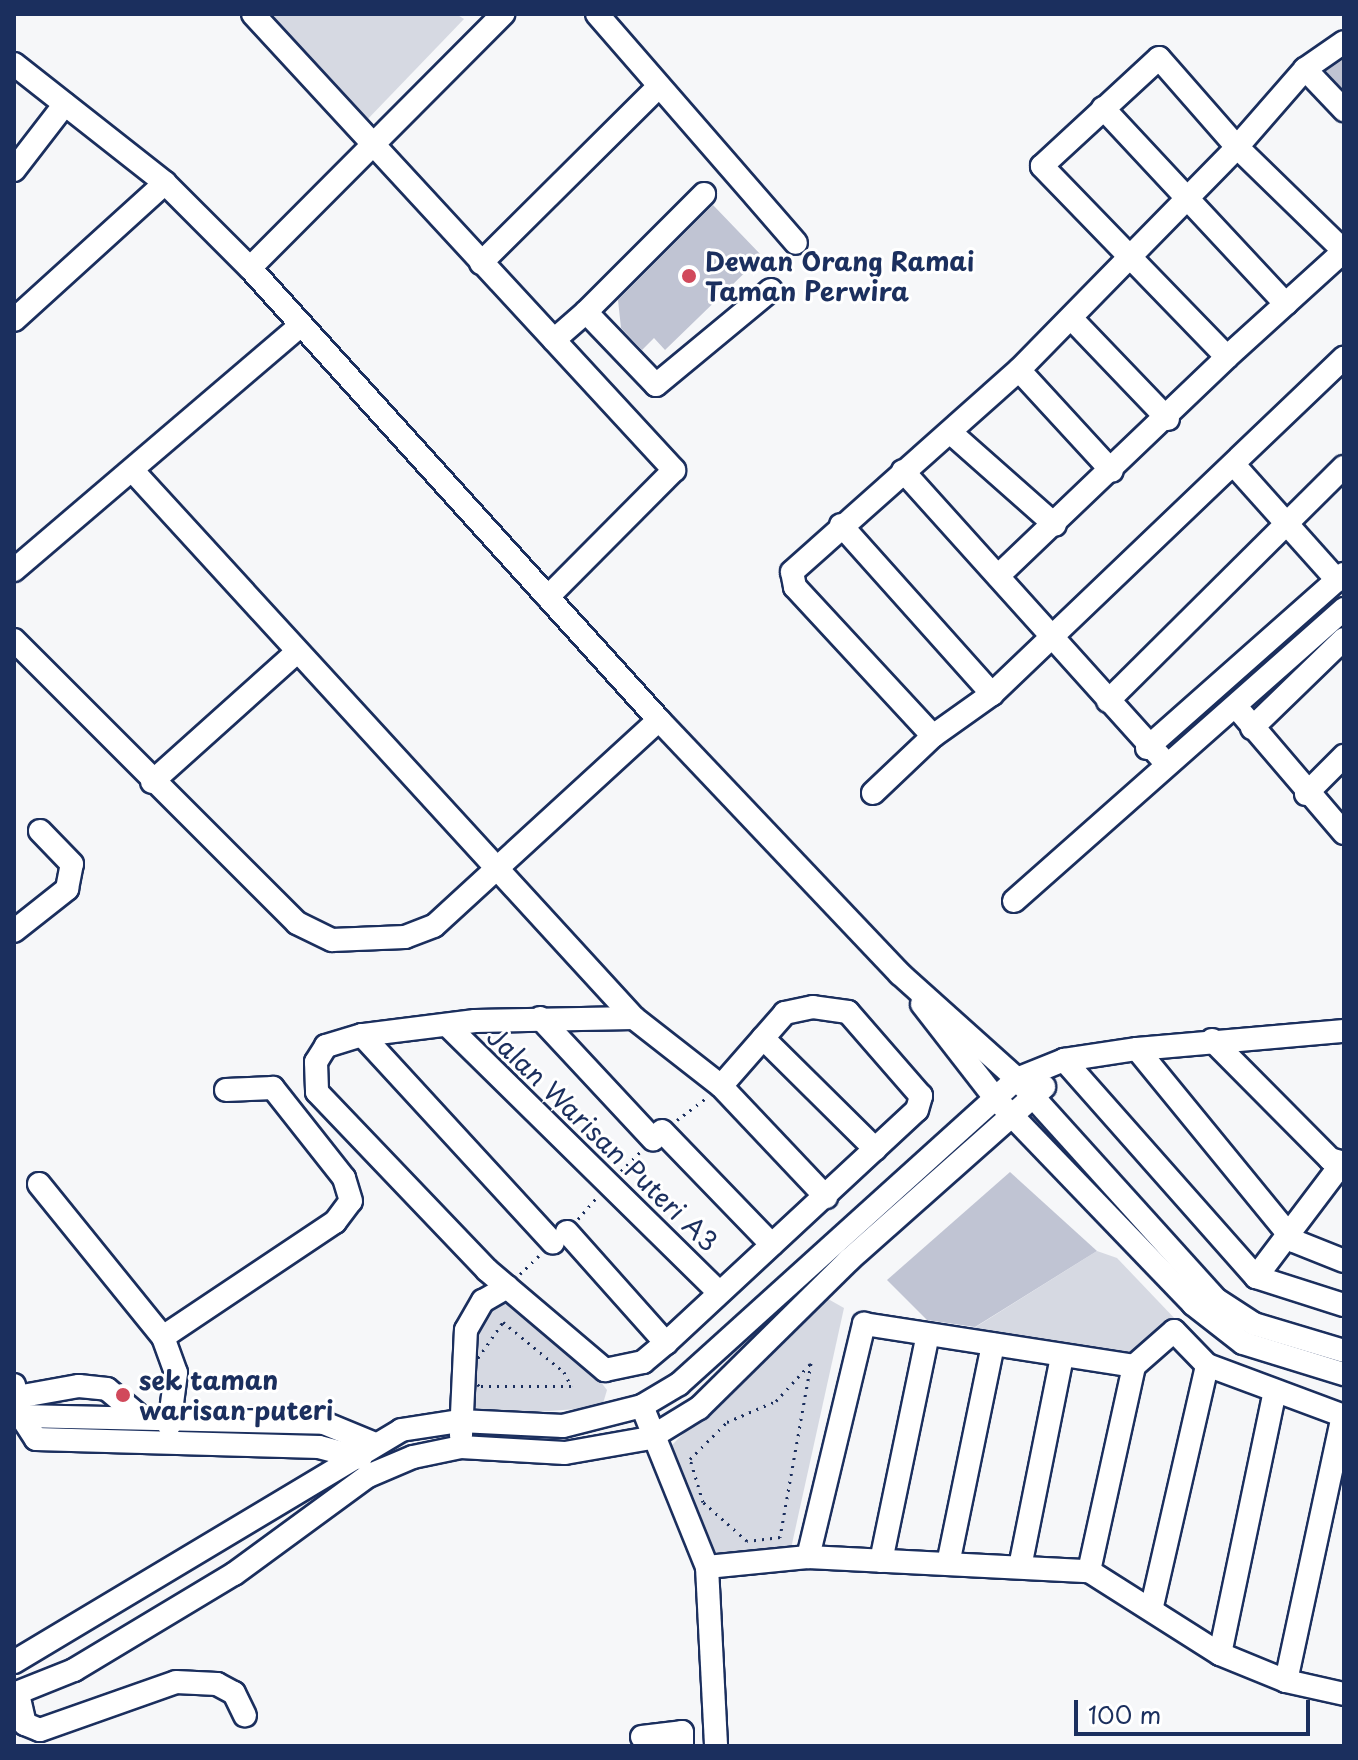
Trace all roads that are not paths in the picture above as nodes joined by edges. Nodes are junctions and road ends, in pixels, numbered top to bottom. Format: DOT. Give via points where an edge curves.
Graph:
graph roads {
  1 [pos="253,14"];
  2 [pos="597,14"];
  3 [pos="493,17"];
  4 [pos="1344,42"];
  5 [pos="14,64"];
  6 [pos="1305,69"];
  7 [pos="659,86"];
  8 [pos="65,104"];
  9 [pos="1103,108"];
  10 [pos="1344,110"];
  11 [pos="1237,147"];
  12 [pos="375,148"];
  13 [pos="14,170"];
  14 [pos="165,183"];
  15 [pos="704,194"];
  16 [pos="1191,198"];
  17 [pos="796,243"];
  18 [pos="1344,251"];
  19 [pos="1132,261"];
  20 [pos="481,263"];
  21 [pos="250,268"];
  22 [pos="771,290"];
  23 [pos="1286,304"];
  24 [pos="586,312"];
  25 [pos="1071,318"];
  26 [pos="14,320"];
  27 [pos="297,328"];
  28 [pos="554,340"];
  29 [pos="1227,357"];
  30 [pos="1344,358"];
  31 [pos="1019,370"];
  32 [pos="1168,419"];
  33 [pos="950,432"];
  34 [pos="1236,467"];
  35 [pos="1344,467"];
  36 [pos="133,471"];
  37 [pos="903,471"];
  38 [pos="1112,471"];
  39 [pos="1288,523"];
  40 [pos="841,525"];
  41 [pos="1055,525"];
  42 [pos="14,570"];
  43 [pos="998,576"];
  44 [pos="1341,577"];
  45 [pos="548,597"];
  46 [pos="1344,609"];
  47 [pos="1053,634"];
  48 [pos="1344,639"];
  49 [pos="14,640"];
  50 [pos="296,653"];
  51 [pos="992,694"];
  52 [pos="1108,701"];
  53 [pos="1238,709"];
  54 [pos="659,720"];
  55 [pos="1252,728"];
  56 [pos="933,736"];
  57 [pos="1147,748"];
  58 [pos="1344,756"];
  59 [pos="1167,764"];
  60 [pos="152,782"];
  61 [pos="873,793"];
  62 [pos="1306,794"];
  63 [pos="40,831"];
  64 [pos="1344,833"];
  65 [pos="502,871"];
  66 [pos="1014,901"];
  67 [pos="14,931"];
  68 [pos="900,974"];
  69 [pos="540,1018"];
  70 [pos="634,1018"];
  71 [pos="447,1025"];
  72 [pos="1344,1031"];
  73 [pos="362,1035"];
  74 [pos="763,1038"];
  75 [pos="1212,1040"];
  76 [pos="1137,1049"];
  77 [pos="1064,1060"];
  78 [pos="1017,1079"];
  79 [pos="721,1086"];
  80 [pos="226,1090"];
  81 [pos="996,1099"];
  82 [pos="1036,1099"];
  83 [pos="1014,1118"];
  84 [pos="875,1149"];
  85 [pos="1344,1162"];
  86 [pos="39,1184"];
  87 [pos="826,1197"];
  88 [pos="1289,1235"];
  89 [pos="772,1245"];
  90 [pos="1344,1261"];
  91 [pos="1256,1277"];
  92 [pos="507,1287"];
  93 [pos="719,1292"];
  94 [pos="1344,1305"];
  95 [pos="928,1335"];
  96 [pos="163,1337"];
  97 [pos="666,1343"];
  98 [pos="993,1345"];
  99 [pos="1344,1351"];
  100 [pos="1062,1356"];
  101 [pos="1207,1365"];
  102 [pos="1134,1366"];
  103 [pos="1344,1374"];
  104 [pos="1274,1395"];
  105 [pos="17,1400"];
  106 [pos="642,1406"];
  107 [pos="138,1415"];
  108 [pos="168,1416"];
  109 [pos="1343,1416"];
  110 [pos="460,1421"];
  111 [pos="324,1423"];
  112 [pos="401,1430"];
  113 [pos="170,1438"];
  114 [pos="650,1438"];
  115 [pos="375,1444"];
  116 [pos="309,1446"];
  117 [pos="461,1447"];
  118 [pos="353,1455"];
  119 [pos="384,1469"];
  120 [pos="315,1482"];
  121 [pos="808,1557"];
  122 [pos="881,1561"];
  123 [pos="948,1564"];
  124 [pos="707,1567"];
  125 [pos="1020,1567"];
  126 [pos="1089,1571"];
  127 [pos="1152,1606"];
  128 [pos="1220,1654"];
  129 [pos="14,1662"];
  130 [pos="1286,1681"];
  131 [pos="16,1694"];
  132 [pos="1344,1694"];
  133 [pos="245,1716"];
  134 [pos="642,1737"];
  135 [pos="682,1746"];
  136 [pos="716,1746"];
  1 -- 12 [label="street"];
  2 -- 7 [label="street"];
  3 -- 12 [label="street"];
  4 -- 6 [label="street"];
  5 -- 8 [label="street"];
  6 -- 10 [label="street"];
  6 -- 11 [label="street"];
  7 -- 17 [label="street"];
  7 -- 20 [label="street"];
  8 -- 13 [label="street"];
  8 -- 14 [label="street"];
  9 -- 11 [label="street" via="1159,58"];
  9 -- 16 [label="street"];
  9 -- 19 [label="street" via="1040,170"];
  11 -- 16 [label="street"];
  11 -- 18 [label="street"];
  12 -- 20 [label="street"];
  12 -- 21 [label="street"];
  14 -- 21 [label="street"];
  14 -- 26 [label="street"];
  15 -- 24 [label="street"];
  16 -- 19 [label="street"];
  16 -- 23 [label="street"];
  18 -- 23 [label="street"];
  19 -- 25 [label="street"];
  19 -- 29 [label="street"];
  20 -- 28 [label="street"];
  21 -- 27 [label="street"];
  22 -- 24 [label="street" via="656,385"];
  23 -- 29 [label="street"];
  24 -- 28 [label="street"];
  25 -- 31 [label="street"];
  25 -- 32 [label="street"];
  27 -- 36 [label="street"];
  27 -- 45 [label="street"];
  28 -- 45 [label="street" via="674,470"];
  29 -- 32 [label="street"];
  30 -- 34 [label="street"];
  31 -- 33 [label="street"];
  31 -- 38 [label="street"];
  32 -- 38 [label="street"];
  33 -- 37 [label="street"];
  33 -- 41 [label="street"];
  34 -- 39 [label="street"];
  34 -- 47 [label="street"];
  35 -- 39 [label="street"];
  36 -- 42 [label="street"];
  36 -- 50 [label="street"];
  37 -- 40 [label="street"];
  37 -- 43 [label="street"];
  38 -- 41 [label="street"];
  39 -- 44 [label="street"];
  39 -- 52 [label="street"];
  40 -- 51 [label="street"];
  40 -- 56 [label="street" via="792,572 795,587"];
  41 -- 43 [label="street"];
  43 -- 47 [label="street"];
  44 -- 57 [label="street"];
  45 -- 54 [label="street"];
  46 -- 53 [label="street"];
  47 -- 51 [label="street"];
  47 -- 52 [label="street"];
  48 -- 55 [label="street"];
  49 -- 60 [label="street"];
  50 -- 60 [label="street"];
  50 -- 65 [label="street"];
  51 -- 56 [label="street"];
  52 -- 57 [label="street"];
  53 -- 55 [label="street"];
  53 -- 59 [label="street"];
  54 -- 65 [label="street"];
  54 -- 68 [label="street"];
  55 -- 62 [label="street"];
  56 -- 61 [label="street"];
  57 -- 59 [label="street"];
  58 -- 62 [label="street"];
  59 -- 66 [label="street"];
  60 -- 65 [label="street" via="297,923 332,940 405,937 434,926"];
  62 -- 64 [label="street"];
  63 -- 67 [label="street" via="72,864 67,889"];
  65 -- 70 [label="street"];
  68 -- 78 [label="street"];
  68 -- 81 [label="street"];
  69 -- 70 [label="street"];
  69 -- 71 [label="street"];
  69 -- 89 [label="street"];
  70 -- 79 [label="street"];
  71 -- 73 [label="street"];
  71 -- 93 [label="street, Jalan Warisan Puteri A3"];
  72 -- 75 [label="street"];
  73 -- 92 [label="street" via="326,1046 316,1062 317,1092"];
  73 -- 97 [label="street"];
  74 -- 79 [label="street"];
  74 -- 84 [label="street"];
  74 -- 84 [label="street" via="785,1013 848,1012 921,1096 917,1110"];
  75 -- 76 [label="street"];
  75 -- 85 [label="street" via="1330,1159"];
  76 -- 77 [label="street"];
  76 -- 88 [label="street"];
  77 -- 78 [label="street"];
  77 -- 82 [label="street"];
  77 -- 91 [label="street"];
  78 -- 81 [label="street"];
  78 -- 82 [label="street"];
  79 -- 87 [label="street"];
  80 -- 96 [label="street" via="273,1088 344,1178 351,1201 335,1222"];
  81 -- 83 [label="street"];
  81 -- 106 [label="street" via="679,1384"];
  82 -- 83 [label="street"];
  82 -- 99 [label="street" via="1217,1300 1254,1324"];
  83 -- 103 [label="street" via="1218,1324 1243,1343"];
  83 -- 114 [label="street" via="849,1260 699,1408"];
  84 -- 87 [label="street"];
  85 -- 88 [label="street"];
  86 -- 96 [label="street"];
  87 -- 89 [label="street"];
  88 -- 90 [label="street" via="1320,1256"];
  88 -- 91 [label="street"];
  89 -- 93 [label="street"];
  91 -- 94 [label="street"];
  92 -- 97 [label="street" via="605,1370 643,1362"];
  92 -- 110 [label="street" via="483,1301 466,1330"];
  93 -- 97 [label="street"];
  95 -- 98 [label="street"];
  95 -- 121 [label="street" via="864,1324"];
  95 -- 122 [label="street"];
  96 -- 108 [label="street" via="176,1373"];
  98 -- 100 [label="street"];
  98 -- 123 [label="street"];
  100 -- 102 [label="street"];
  100 -- 125 [label="street"];
  101 -- 102 [label="street" via="1174,1331"];
  101 -- 104 [label="street"];
  101 -- 127 [label="street"];
  102 -- 126 [label="street"];
  104 -- 109 [label="street"];
  104 -- 128 [label="street"];
  105 -- 107 [label="street"];
  105 -- 107 [label="street" via="79,1386 107,1389"];
  105 -- 113 [label="street" via="42,1440"];
  106 -- 110 [label="street" via="563,1426"];
  106 -- 114 [label="street"];
  107 -- 108 [label="street"];
  108 -- 111 [label="street"];
  108 -- 113 [label="street"];
  109 -- 130 [label="street"];
  110 -- 112 [label="street"];
  110 -- 117 [label="street"];
  111 -- 112 [label="street"];
  111 -- 115 [label="street"];
  112 -- 115 [label="street"];
  113 -- 116 [label="street"];
  114 -- 117 [label="street" via="565,1453"];
  114 -- 124 [label="street"];
  115 -- 118 [label="street"];
  116 -- 118 [label="street"];
  116 -- 120 [label="street"];
  117 -- 119 [label="street"];
  118 -- 119 [label="street"];
  118 -- 120 [label="street"];
  119 -- 131 [label="street" via="234,1574 74,1670"];
  120 -- 129 [label="street"];
  121 -- 122 [label="street"];
  121 -- 124 [label="street"];
  122 -- 123 [label="street"];
  123 -- 125 [label="street"];
  124 -- 136 [label="street"];
  125 -- 126 [label="street"];
  126 -- 127 [label="street"];
  127 -- 128 [label="street"];
  128 -- 130 [label="street"];
  130 -- 132 [label="street"];
  131 -- 133 [label="street" via="25,1724 40,1730 176,1682 217,1684 234,1693"];
  134 -- 135 [label="street" via="682,1732"];
}
